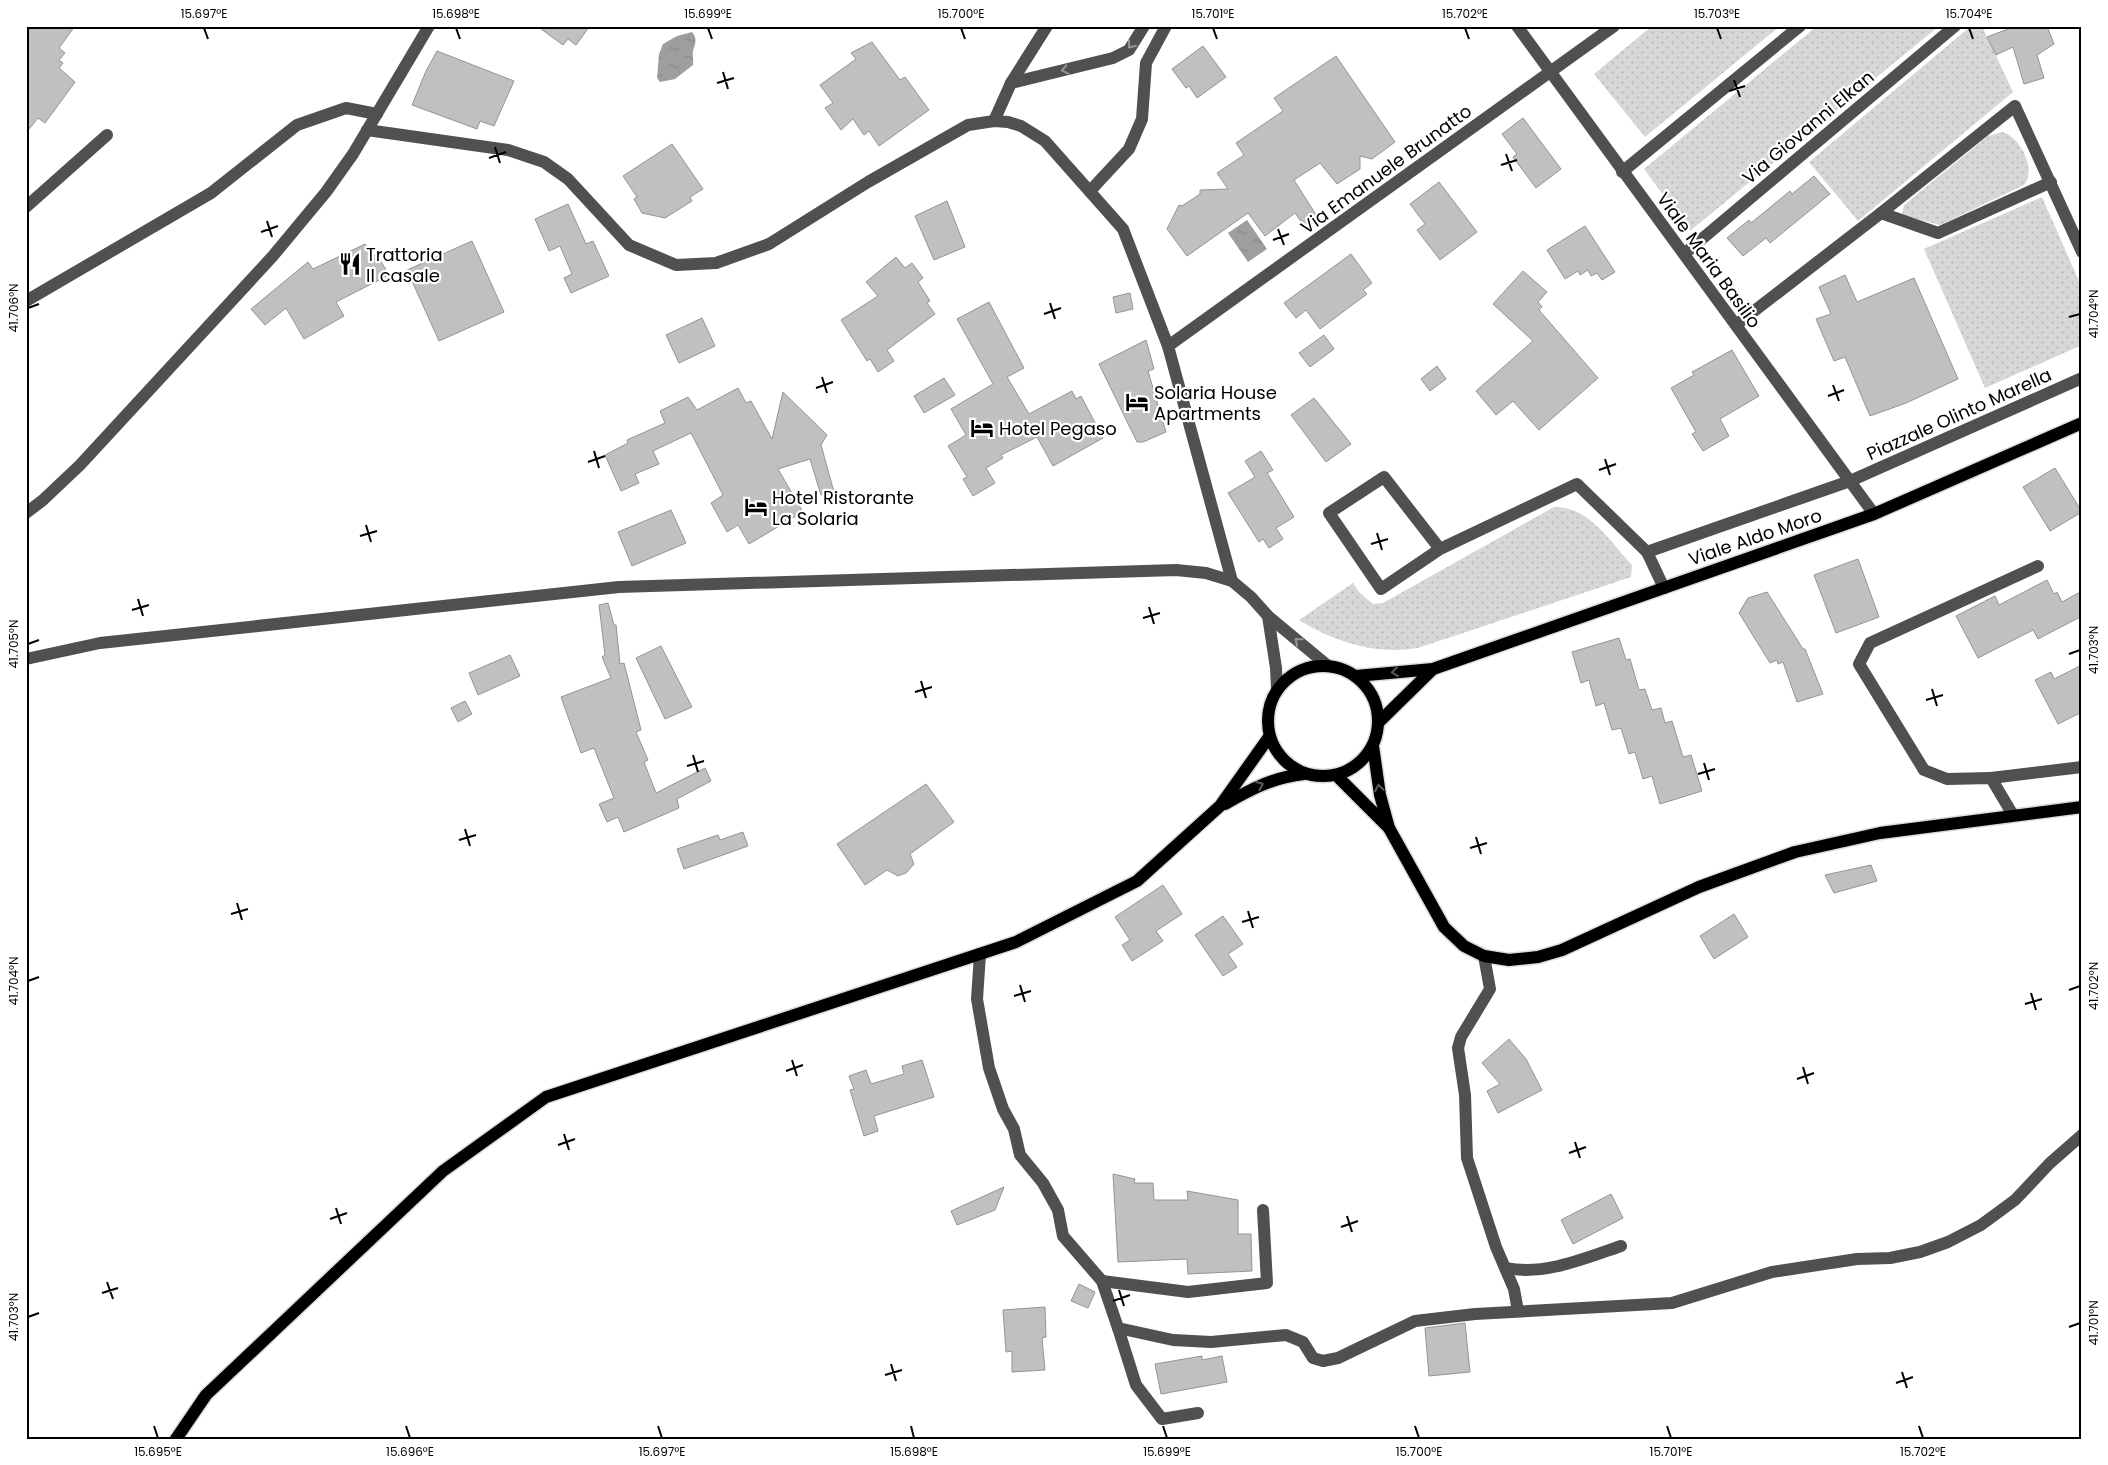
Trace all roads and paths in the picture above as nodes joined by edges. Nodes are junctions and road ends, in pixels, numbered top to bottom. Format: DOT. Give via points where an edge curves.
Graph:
graph roads {
  1 [pos="429,26"];
  2 [pos="1046,26"];
  3 [pos="1144,26"];
  4 [pos="1166,26"];
  5 [pos="1517,26"];
  6 [pos="1614,26"];
  7 [pos="1800,26"];
  8 [pos="1955,26"];
  9 [pos="1551,72"];
  10 [pos="1011,83"];
  11 [pos="377,114"];
  12 [pos="994,120"];
  13 [pos="367,130"];
  14 [pos="107,135"];
  15 [pos="1622,172"];
  16 [pos="2051,182"];
  17 [pos="1090,191"];
  18 [pos="26,207"];
  19 [pos="1881,214"];
  20 [pos="2082,252"];
  21 [pos="1684,254"];
  22 [pos="26,301"];
  23 [pos="1736,325"];
  24 [pos="1168,346"];
  25 [pos="2082,378"];
  26 [pos="2082,423"];
  27 [pos="1850,482"];
  28 [pos="26,513"];
  29 [pos="1874,514"];
  30 [pos="1440,549"];
  31 [pos="1647,552"];
  32 [pos="2038,566"];
  33 [pos="1232,581"];
  34 [pos="1664,588"];
  35 [pos="1268,616"];
  36 [pos="26,659"];
  37 [pos="1327,665"];
  38 [pos="1433,668"];
  39 [pos="1356,676"];
  40 [pos="1277,689"];
  41 [pos="1379,722"];
  42 [pos="1269,737"];
  43 [pos="1373,746"];
  44 [pos="2082,767"];
  45 [pos="1304,774"];
  46 [pos="1336,775"];
  47 [pos="1991,778"];
  48 [pos="1220,806"];
  49 [pos="2082,807"];
  50 [pos="2013,815"];
  51 [pos="1389,828"];
  52 [pos="980,954"];
  53 [pos="1484,956"];
  54 [pos="2082,1135"];
  55 [pos="1263,1210"];
  56 [pos="1621,1246"];
  57 [pos="1506,1268"];
  58 [pos="1102,1281"];
  59 [pos="1518,1311"];
  60 [pos="1118,1328"];
  61 [pos="1198,1413"];
  62 [pos="176,1439"];
  1 -- 11 [label="street"];
  2 -- 10 [label="street"];
  3 -- 10 [label="street, one-way" via="1129,50 1113,58"];
  4 -- 17 [label="street" via="1146,63 1142,119 1129,149"];
  5 -- 9 [label="street, Viale Maria Basilio"];
  6 -- 9 [label="street, Via Emanuele Brunatto"];
  7 -- 15 [label="street"];
  8 -- 21 [label="street, Via Giovanni Elkan"];
  9 -- 15 [label="street, Viale Maria Basilio"];
  9 -- 24 [label="street, Via Emanuele Brunatto"];
  10 -- 12 [label="street"];
  11 -- 13 [label="street"];
  11 -- 22 [label="street" via="346,108 297,125 211,193"];
  12 -- 13 [label="street" via="956,130 769,244 716,263 676,265 629,245 568,179 544,162 508,150"];
  12 -- 17 [label="street" via="1034,132"];
  13 -- 28 [label="street" via="326,192 272,257 80,465"];
  14 -- 18 [label="street"];
  15 -- 21 [label="street, Viale Maria Basilio"];
  16 -- 19 [label="street" via="1938,233"];
  16 -- 19 [label="street" via="2015,106"];
  16 -- 20 [label="street"];
  17 -- 24 [label="street" via="1123,229"];
  19 -- 23 [label="street"];
  21 -- 23 [label="street, Viale Maria Basilio"];
  23 -- 27 [label="street, Viale Maria Basilio"];
  24 -- 33 [label="street"];
  25 -- 27 [label="street, Piazzale Olinto Marella"];
  26 -- 29 [label="main road, Viale Aldo Moro"];
  27 -- 29 [label="street, Viale Maria Basilio"];
  27 -- 31 [label="street, Piazzale Olinto Marella"];
  29 -- 34 [label="main road, Viale Aldo Moro"];
  30 -- 30 [label="street" via="1384,476 1329,513 1381,589"];
  30 -- 31 [label="street" via="1578,484"];
  31 -- 34 [label="street"];
  32 -- 47 [label="street" via="1870,643 1860,664 1924,770 1947,779"];
  33 -- 35 [label="street"];
  33 -- 36 [label="street" via="1206,572 1176,570 619,587 100,643"];
  34 -- 38 [label="main road, Viale Aldo Moro"];
  37 -- 35 [label="street, one-way"];
  35 -- 40 [label="street"];
  37 -- 39 [label="main road" via="1342,668"];
  37 -- 40 [label="main road" via="1299,671"];
  38 -- 39 [label="main road, Viale Aldo Moro, one-way"];
  38 -- 41 [label="main road, Viale Aldo Moro"];
  39 -- 41 [label="main road" via="1376,704"];
  40 -- 42 [label="main road" via="1269,704"];
  41 -- 43 [label="main road"];
  42 -- 45 [label="main road" via="1276,752 1288,765"];
  42 -- 48 [label="main road"];
  43 -- 46 [label="main road" via="1351,769"];
  51 -- 43 [label="main road, one-way" via="1380,795"];
  44 -- 47 [label="street"];
  45 -- 46 [label="main road"];
  48 -- 45 [label="main road, one-way" via="1281,776"];
  46 -- 51 [label="main road"];
  47 -- 50 [label="street"];
  48 -- 52 [label="main road" via="1137,881 1016,942"];
  49 -- 50 [label="main road"];
  50 -- 53 [label="main road" via="1880,833 1794,852 1699,887 1562,950 1509,960"];
  51 -- 53 [label="main road" via="1444,927 1464,946"];
  52 -- 58 [label="street" via="977,999 990,1068 1003,1109 1014,1129 1020,1155 1043,1183 1058,1210 1063,1236"];
  52 -- 62 [label="main road" via="546,1097 443,1171 206,1395"];
  53 -- 57 [label="street" via="1490,989 1458,1048 1465,1095 1467,1158"];
  54 -- 59 [label="street" via="2015,1200 1981,1225 1920,1252 1772,1272 1672,1303"];
  55 -- 58 [label="street" via="1267,1283 1188,1292"];
  56 -- 57 [label="street" via="1569,1263 1518,1270"];
  57 -- 59 [label="street"];
  58 -- 60 [label="street"];
  59 -- 60 [label="street" via="1415,1321 1338,1358 1323,1361 1313,1358 1303,1342 1286,1335 1211,1342 1173,1340"];
  60 -- 61 [label="street" via="1136,1385 1162,1419"];
}
